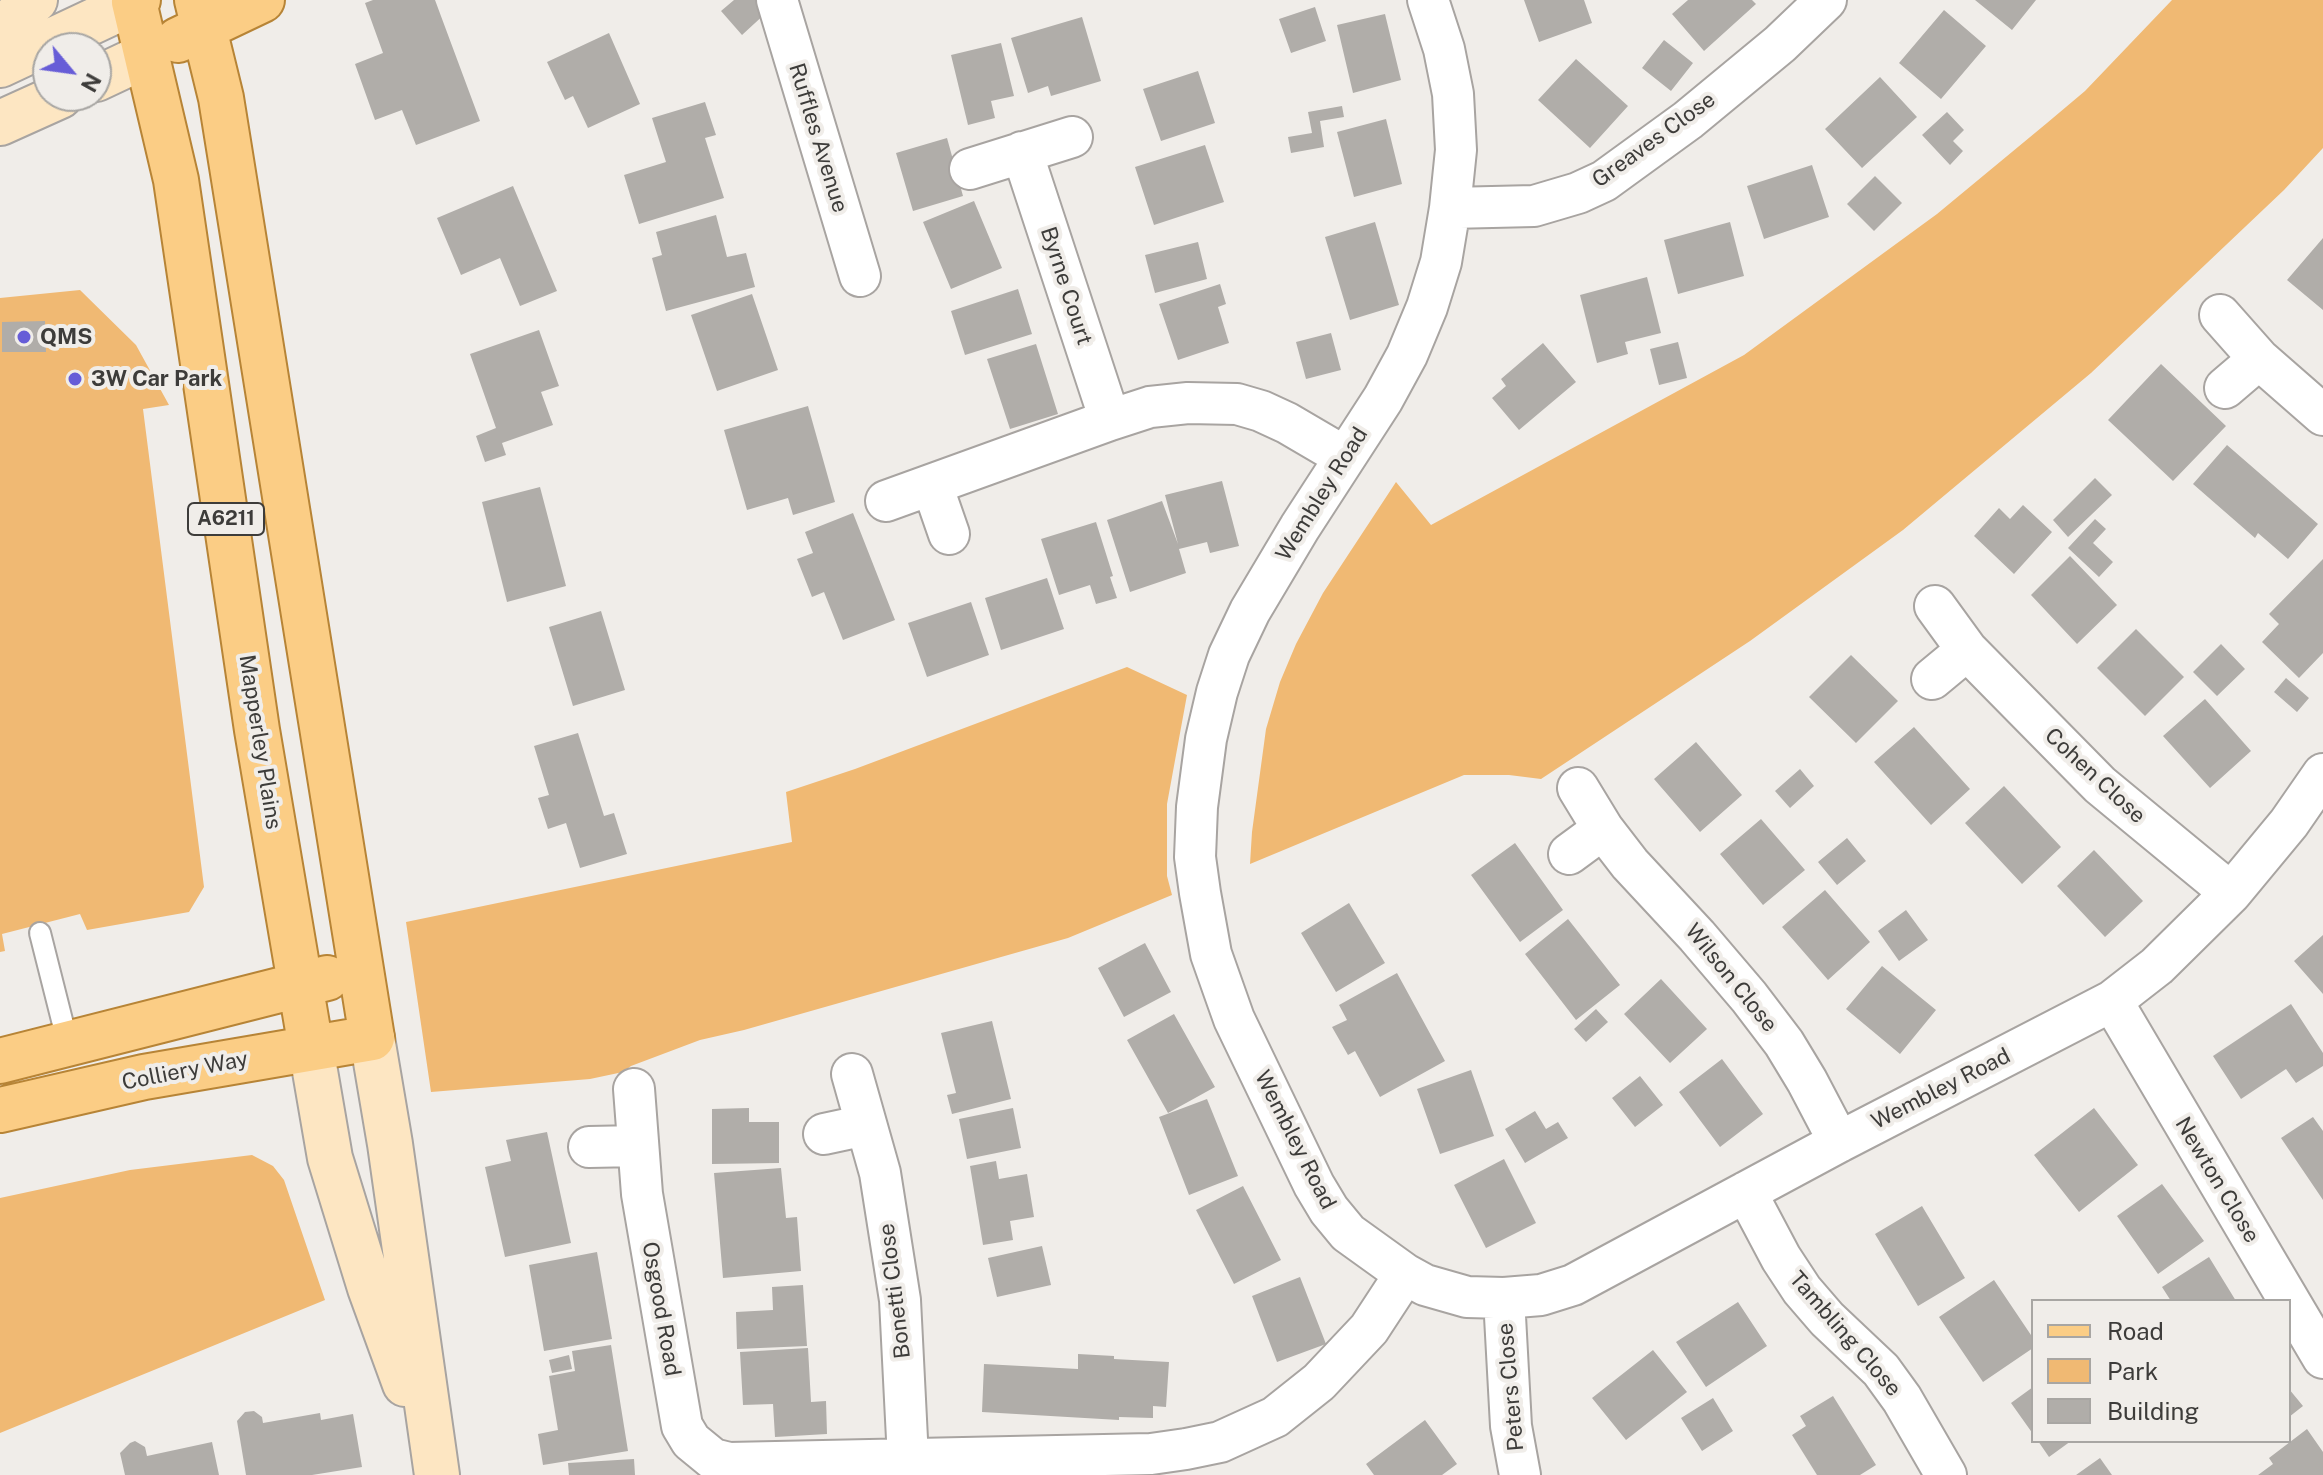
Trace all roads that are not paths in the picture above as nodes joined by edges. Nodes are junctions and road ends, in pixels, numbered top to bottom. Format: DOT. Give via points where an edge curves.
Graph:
graph roads {
  1 [pos="35,0"];
  2 [pos="262,0"];
  3 [pos="777,0"];
  4 [pos="1428,0"];
  5 [pos="1826,0"];
  6 [pos="135,1"];
  7 [pos="200,14"];
  8 [pos="0,30"];
  9 [pos="147,55"];
  10 [pos="0,65"];
  11 [pos="112,71"];
  12 [pos="32,109"];
  13 [pos="0,123"];
  14 [pos="1072,137"];
  15 [pos="1022,152"];
  16 [pos="970,169"];
  17 [pos="1450,208"];
  18 [pos="860,276"];
  19 [pos="2220,315"];
  20 [pos="2259,359"];
  21 [pos="2225,388"];
  22 [pos="2323,415"];
  23 [pos="1110,420"];
  24 [pos="1345,457"];
  25 [pos="932,485"];
  26 [pos="886,501"];
  27 [pos="949,534"];
  28 [pos="1935,606"];
  29 [pos="1967,650"];
  30 [pos="1932,679"];
  31 [pos="2323,774"];
  32 [pos="1578,788"];
  33 [pos="1603,829"];
  34 [pos="1569,854"];
  35 [pos="2231,893"];
  36 [pos="40,933"];
  37 [pos="361,970"];
  38 [pos="301,985"];
  39 [pos="2112,1001"];
  40 [pos="372,1038"];
  41 [pos="68,1044"];
  42 [pos="311,1048"];
  43 [pos="0,1061"];
  44 [pos="852,1074"];
  45 [pos="634,1089"];
  46 [pos="0,1110"];
  47 [pos="866,1125"];
  48 [pos="824,1134"];
  49 [pos="1839,1142"];
  50 [pos="638,1146"];
  51 [pos="589,1147"];
  52 [pos="1746,1192"];
  53 [pos="1405,1274"];
  54 [pos="1504,1298"];
  55 [pos="2288,1299"];
  56 [pos="2291,1304"];
  57 [pos="2323,1358"];
  58 [pos="908,1459"];
  59 [pos="1087,1465"];
  60 [pos="710,1467"];
  61 [pos="436,1472"];
  62 [pos="1520,1475"];
  63 [pos="1946,1475"];
  1 -- 8 [label="main road"];
  2 -- 7 [label="main road"];
  3 -- 18 [label="street, Ruffles Avenue"];
  4 -- 17 [label="street, Wembley Road" via="1453,94 1456,150"];
  5 -- 17 [label="street, Greaves Close" via="1688,120 1604,181 1534,206"];
  6 -- 9 [label="main road, Mapperley Plains / A6211"];
  6 -- 10 [label="main road"];
  7 -- 9 [label="main road"];
  7 -- 37 [label="main road, Mapperley Plains / A6211" via="221,98"];
  9 -- 11 [label="main road"];
  9 -- 38 [label="main road, Mapperley Plains / A6211" via="176,180 257,730"];
  12 -- 13 [label="main road"];
  14 -- 15 [label="street"];
  15 -- 16 [label="street"];
  15 -- 23 [label="street, Byrne Court"];
  17 -- 24 [label="street, Wembley Road" via="1441,262 1407,355"];
  19 -- 20 [label="street"];
  20 -- 21 [label="street"];
  20 -- 22 [label="street"];
  23 -- 24 [label="street" via="1150,407 1237,404 1287,423"];
  23 -- 25 [label="street"];
  24 -- 53 [label="street, Wembley Road" via="1257,599 1229,655 1206,739 1195,857 1211,954 1234,1019 1314,1185 1348,1233"];
  25 -- 26 [label="street"];
  25 -- 27 [label="street"];
  28 -- 29 [label="street, Cohen Close"];
  29 -- 30 [label="street"];
  29 -- 35 [label="street, Cohen Close" via="2100,785"];
  31 -- 35 [label="street, Wembley Road"];
  32 -- 33 [label="street, Wilson Close"];
  33 -- 34 [label="street"];
  33 -- 49 [label="street, Wilson Close" via="1749,997 1792,1056"];
  35 -- 39 [label="street, Wembley Road" via="2157,966"];
  36 -- 41 [label="lane"];
  37 -- 38 [label="main road"];
  37 -- 40 [label="main road, Mapperley Plains / A6211"];
  38 -- 41 [label="main road"];
  38 -- 42 [label="main road, Mapperley Plains / A6211"];
  39 -- 49 [label="street, Wembley Road"];
  39 -- 55 [label="street, Newton Close"];
  40 -- 42 [label="main road, Colliery Way"];
  40 -- 61 [label="main road, Mapperley Plains"];
  41 -- 43 [label="main road"];
  42 -- 46 [label="main road, Colliery Way" via="144,1077"];
  42 -- 61 [label="main road, Mapperley Plains" via="330,1158"];
  44 -- 47 [label="street, Bonetti Close"];
  45 -- 50 [label="street, Osgood Road"];
  47 -- 48 [label="street"];
  47 -- 58 [label="street, Bonetti Close" via="880,1173 900,1300"];
  49 -- 52 [label="street, Wembley Road"];
  50 -- 51 [label="street"];
  50 -- 60 [label="street, Osgood Road" via="682,1426"];
  52 -- 54 [label="street, Wembley Road" via="1573,1285"];
  52 -- 63 [label="street, Tambling Close" via="1802,1290 1881,1370"];
  53 -- 54 [label="street, Wembley Road" via="1467,1297"];
  53 -- 59 [label="street, Osgood Road" via="1346,1356 1275,1417 1220,1442"];
  54 -- 62 [label="street, Peters Close" via="1511,1426"];
  56 -- 57 [label="street, Newton Close"];
  58 -- 59 [label="street, Osgood Road"];
  58 -- 60 [label="street, Osgood Road"];
}
